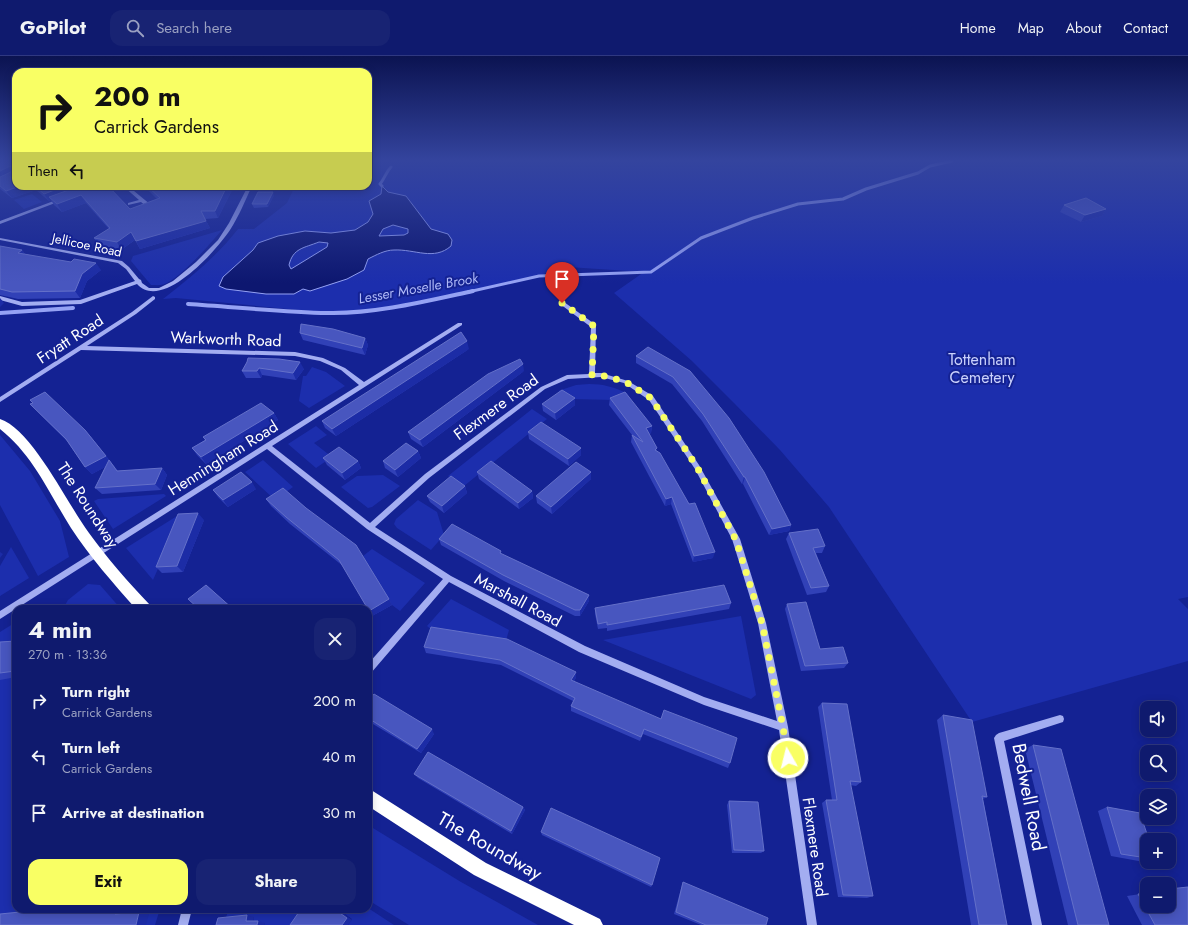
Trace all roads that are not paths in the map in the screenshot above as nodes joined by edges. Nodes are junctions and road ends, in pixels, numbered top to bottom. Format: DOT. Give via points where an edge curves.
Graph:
graph roads {
  1 [pos="56,202"];
  2 [pos="137,202"];
  3 [pos="144,202"];
  4 [pos="242,202"];
  5 [pos="130,204"];
  6 [pos="149,206"];
  7 [pos="0,223"];
  8 [pos="0,239"];
  9 [pos="139,281"];
  10 [pos="0,298"];
  11 [pos="154,298"];
  12 [pos="562,303"];
  13 [pos="460,324"];
  14 [pos="80,348"];
  15 [pos="592,375"];
  16 [pos="364,385"];
  17 [pos="0,400"];
  18 [pos="0,423"];
  19 [pos="268,446"];
  20 [pos="370,527"];
  21 [pos="97,554"];
  22 [pos="448,578"];
  23 [pos="16,605"];
  24 [pos="142,605"];
  25 [pos="12,607"];
  26 [pos="0,615"];
  27 [pos="372,665"];
  28 [pos="1060,718"];
  29 [pos="783,727"];
  30 [pos="372,799"];
  31 [pos="186,913"];
  32 [pos="183,925"];
  33 [pos="594,925"];
  34 [pos="812,925"];
  35 [pos="1037,925"];
  1 -- 7 [label="street"];
  2 -- 5 [label="street"];
  3 -- 6 [label="street"];
  4 -- 9 [label="street, Jellicoe Road" via="223,236 172,284 158,290 147,289"];
  8 -- 9 [label="street, Jellicoe Road" via="120,262"];
  9 -- 10 [label="street" via="81,302 22,304"];
  11 -- 14 [label="street, Fryatt Road"];
  12 -- 15 [label="street" via="594,326"];
  13 -- 16 [label="street, Henningham Road"];
  14 -- 16 [label="street, Warkworth Road" via="295,354 321,359 335,365"];
  14 -- 17 [label="street, Fryatt Road"];
  15 -- 20 [label="street, Flexmere Road" via="567,377 544,388 428,476"];
  15 -- 29 [label="street, Flexmere Road" via="626,382 651,398 701,473 736,540 762,623"];
  16 -- 19 [label="street, Henningham Road"];
  18 -- 21 [label="highway, The Roundway" via="8,428 30,453"];
  19 -- 20 [label="street, Marshall Road"];
  19 -- 21 [label="street, Henningham Road"];
  20 -- 22 [label="street, Marshall Road"];
  21 -- 23 [label="street, Henningham Road"];
  21 -- 24 [label="highway, The Roundway"];
  22 -- 27 [label="street"];
  22 -- 29 [label="street, Marshall Road" via="582,649 704,701"];
  25 -- 26 [label="street, Henningham Road"];
  28 -- 35 [label="street, Bedwell Road" via="999,738"];
  29 -- 34 [label="street, Flexmere Road"];
  30 -- 33 [label="highway, The Roundway" via="480,869"];
  31 -- 32 [label="street"];
}
